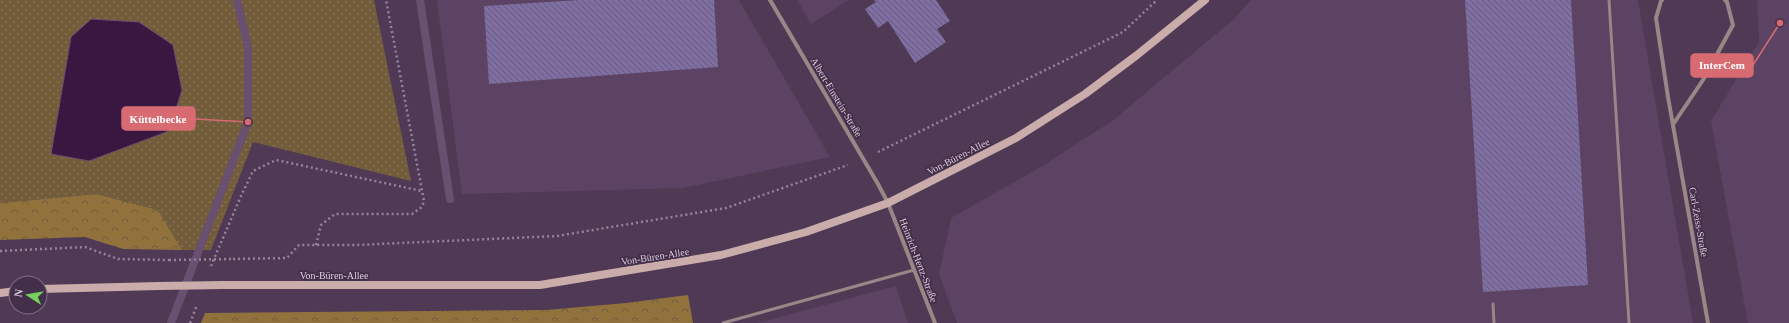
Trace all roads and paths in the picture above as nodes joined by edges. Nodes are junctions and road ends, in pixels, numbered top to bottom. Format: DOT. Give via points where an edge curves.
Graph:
graph roads {
  1 [pos="386,0"];
  2 [pos="770,0"];
  3 [pos="1157,0"];
  4 [pos="1205,0"];
  5 [pos="1609,0"];
  6 [pos="1661,0"];
  7 [pos="1725,0"];
  8 [pos="1674,123"];
  9 [pos="865,159"];
  10 [pos="422,191"];
  11 [pos="888,203"];
  12 [pos="316,245"];
  13 [pos="0,251"];
  14 [pos="210,268"];
  15 [pos="914,270"];
  16 [pos="48,289"];
  17 [pos="199,297"];
  18 [pos="1493,304"];
  19 [pos="190,323"];
  20 [pos="723,323"];
  21 [pos="935,323"];
  22 [pos="1494,323"];
  23 [pos="1630,323"];
  24 [pos="1708,323"];
  1 -- 10 [label="path"];
  2 -- 9 [label="street, Albert-Einstein-Straße"];
  3 -- 9 [label="path" via="1123,32"];
  4 -- 11 [label="street, Von-Büren-Allee" via="1085,94 1016,138"];
  5 -- 23 [label="lane"];
  6 -- 8 [label="street, Carl-Zeiss-Straße" via="1656,18"];
  7 -- 8 [label="street" via="1733,25 1703,80"];
  8 -- 24 [label="street, Carl-Zeiss-Straße"];
  9 -- 11 [label="street, Albert-Einstein-Straße"];
  9 -- 12 [label="path" via="726,208 557,236"];
  10 -- 12 [label="path" via="422,207 412,214 335,214 321,225"];
  10 -- 14 [label="path" via="276,160 254,172"];
  11 -- 15 [label="street, Heinrich-Hertz-Straße"];
  11 -- 16 [label="street, Von-Büren-Allee, bridge" via="806,232 721,255 540,285 223,285"];
  12 -- 13 [label="path, bridge" via="299,245 287,258 118,259 85,247"];
  15 -- 20 [label="lane"];
  15 -- 21 [label="street, Heinrich-Hertz-Straße"];
  17 -- 19 [label="path"];
  18 -- 22 [label="lane"];
}
